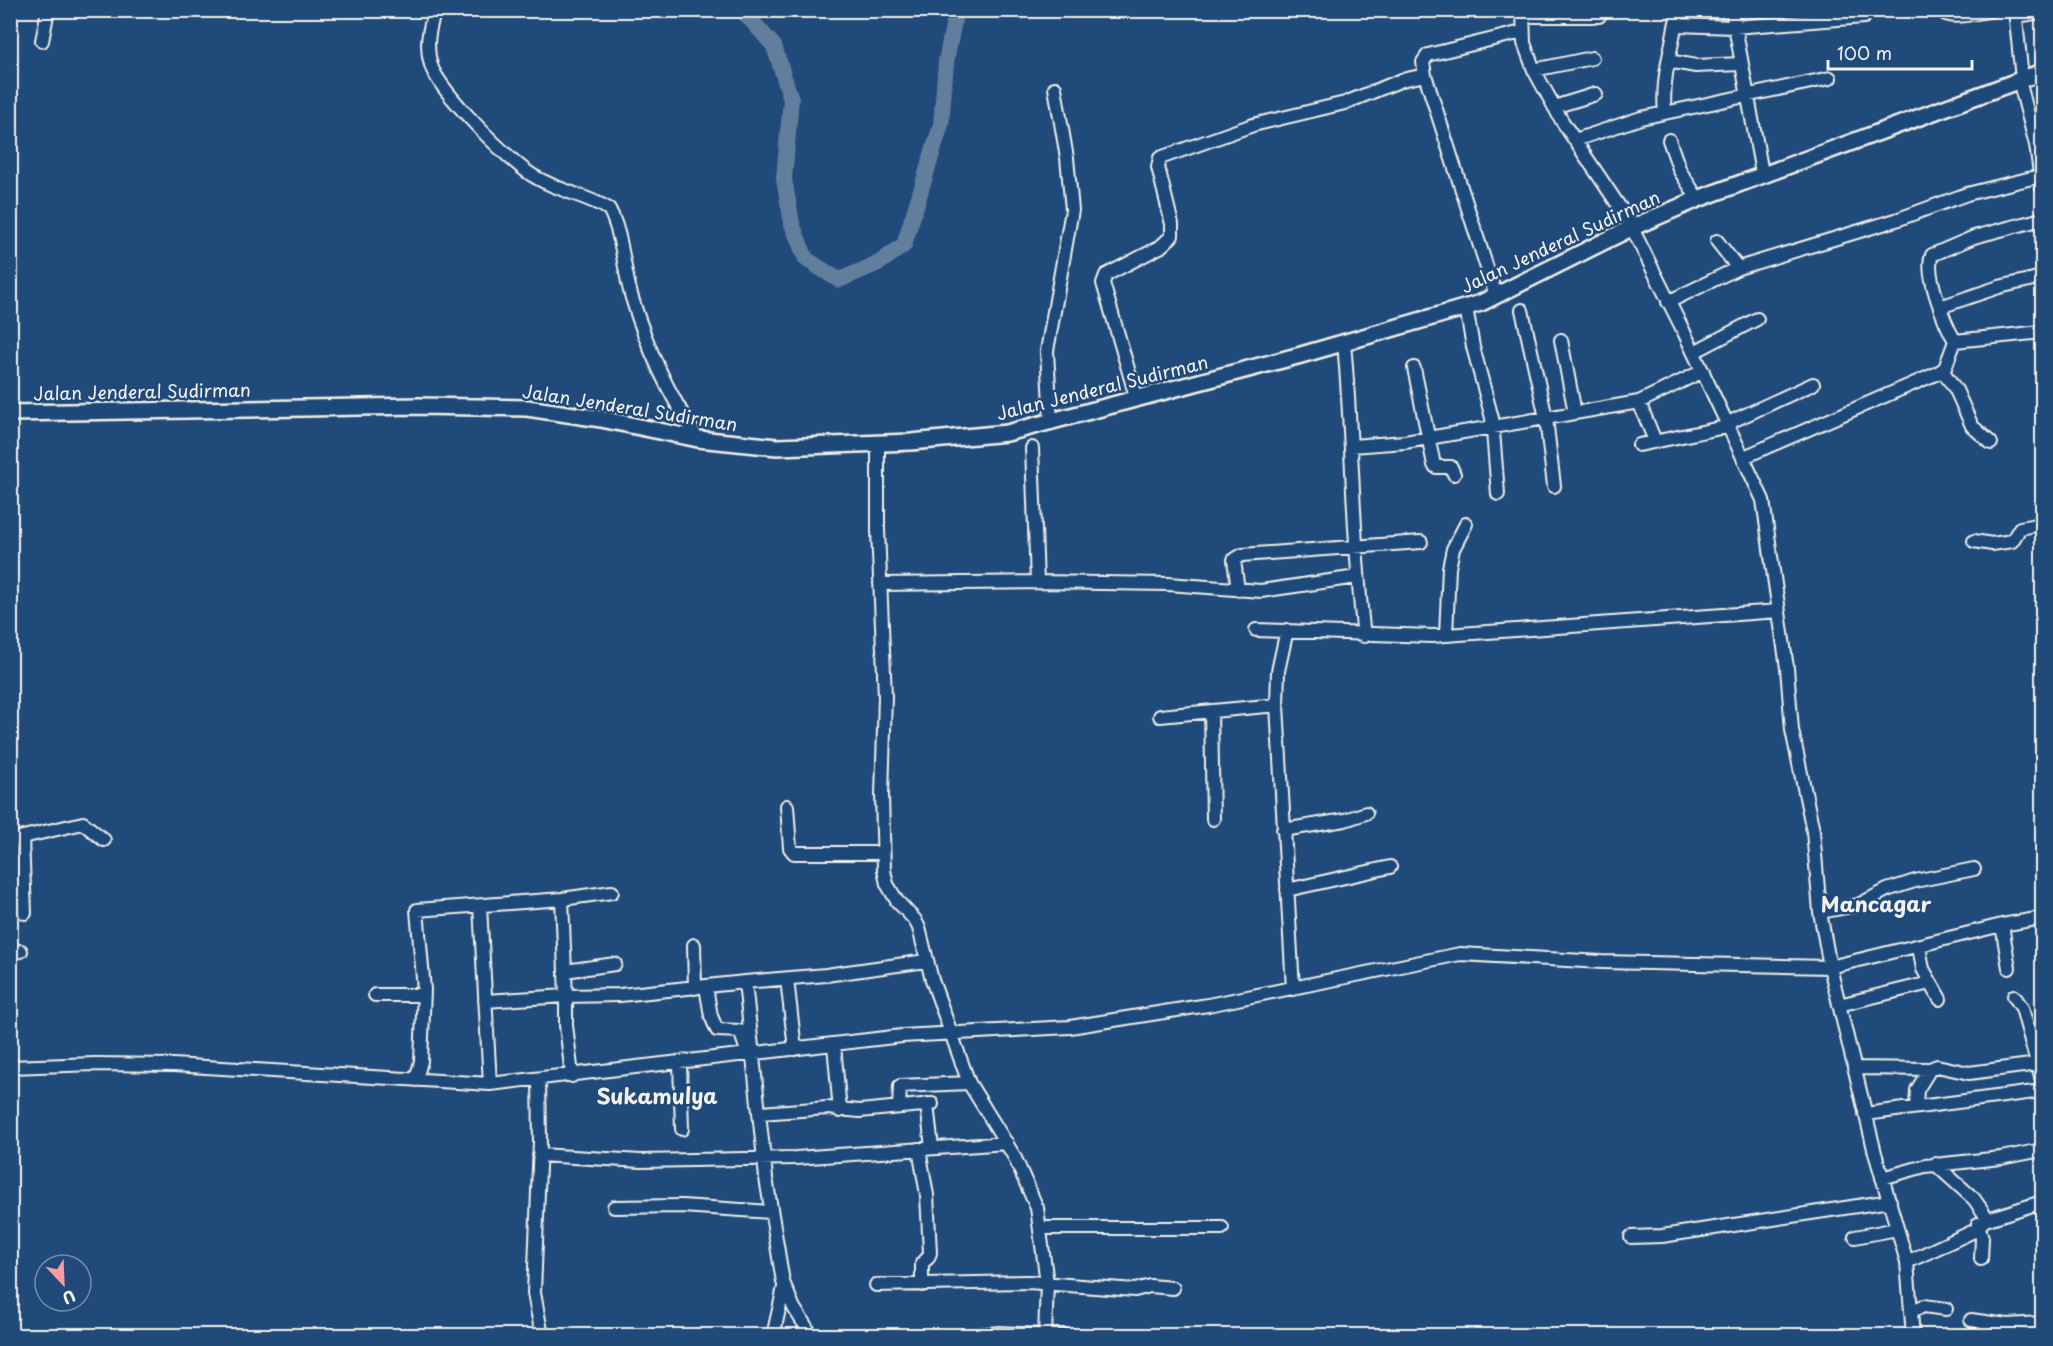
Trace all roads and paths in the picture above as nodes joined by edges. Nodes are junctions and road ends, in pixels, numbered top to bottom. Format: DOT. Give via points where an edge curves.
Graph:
graph roads {
  1 [pos="48,10"];
  2 [pos="435,10"];
  3 [pos="1678,10"];
  4 [pos="1732,10"];
  5 [pos="1940,10"];
  6 [pos="1993,10"];
  7 [pos="2043,12"];
  8 [pos="1523,13"];
  9 [pos="2016,13"];
  10 [pos="1599,16"];
  11 [pos="1864,17"];
  12 [pos="1676,25"];
  13 [pos="1734,27"];
  14 [pos="1522,32"];
  15 [pos="42,41"];
  16 [pos="1592,58"];
  17 [pos="1668,61"];
  18 [pos="1740,64"];
  19 [pos="1534,70"];
  20 [pos="2043,72"];
  21 [pos="1425,75"];
  22 [pos="1830,78"];
  23 [pos="2021,80"];
  24 [pos="1055,88"];
  25 [pos="1596,94"];
  26 [pos="1747,95"];
  27 [pos="1554,107"];
  28 [pos="1663,114"];
  29 [pos="1575,140"];
  30 [pos="1668,140"];
  31 [pos="2039,145"];
  32 [pos="1762,173"];
  33 [pos="2041,182"];
  34 [pos="1693,201"];
  35 [pos="2043,219"];
  36 [pos="1631,228"];
  37 [pos="1717,241"];
  38 [pos="1732,271"];
  39 [pos="2043,277"];
  40 [pos="1496,296"];
  41 [pos="1668,302"];
  42 [pos="1466,307"];
  43 [pos="1940,307"];
  44 [pos="1522,310"];
  45 [pos="1757,319"];
  46 [pos="2043,332"];
  47 [pos="1561,340"];
  48 [pos="1955,341"];
  49 [pos="1344,343"];
  50 [pos="1694,352"];
  51 [pos="1414,368"];
  52 [pos="1942,370"];
  53 [pos="1703,371"];
  54 [pos="1813,384"];
  55 [pos="1137,400"];
  56 [pos="1639,402"];
  57 [pos="10,413"];
  58 [pos="1575,413"];
  59 [pos="1546,418"];
  60 [pos="1051,423"];
  61 [pos="1729,424"];
  62 [pos="1492,427"];
  63 [pos="1428,438"];
  64 [pos="698,439"];
  65 [pos="1655,441"];
  66 [pos="1991,443"];
  67 [pos="878,444"];
  68 [pos="1639,445"];
  69 [pos="1352,446"];
  70 [pos="1032,448"];
  71 [pos="1744,457"];
  72 [pos="1454,474"];
  73 [pos="1554,486"];
  74 [pos="1498,494"];
  75 [pos="1466,524"];
  76 [pos="2043,524"];
  77 [pos="1974,541"];
  78 [pos="1421,542"];
  79 [pos="1356,549"];
  80 [pos="1357,577"];
  81 [pos="1037,582"];
  82 [pos="880,584"];
  83 [pos="1238,590"];
  84 [pos="1779,611"];
  85 [pos="1256,630"];
  86 [pos="1287,630"];
  87 [pos="1446,635"];
  88 [pos="1364,636"];
  89 [pos="1277,705"];
  90 [pos="1211,711"];
  91 [pos="1160,716"];
  92 [pos="787,806"];
  93 [pos="1366,813"];
  94 [pos="1213,819"];
  95 [pos="1283,830"];
  96 [pos="16,839"];
  97 [pos="104,840"];
  98 [pos="883,853"];
  99 [pos="1390,867"];
  100 [pos="1974,869"];
  101 [pos="1287,890"];
  102 [pos="612,892"];
  103 [pos="562,899"];
  104 [pos="480,906"];
  105 [pos="25,912"];
  106 [pos="1820,912"];
  107 [pos="2043,918"];
  108 [pos="2002,925"];
  109 [pos="694,945"];
  110 [pos="1919,947"];
  111 [pos="926,961"];
  112 [pos="615,964"];
  113 [pos="1830,967"];
  114 [pos="2009,968"];
  115 [pos="565,971"];
  116 [pos="787,979"];
  117 [pos="745,982"];
  118 [pos="1926,983"];
  119 [pos="701,987"];
  120 [pos="1293,989"];
  121 [pos="375,995"];
  122 [pos="423,995"];
  123 [pos="566,996"];
  124 [pos="2014,996"];
  125 [pos="1940,999"];
  126 [pos="486,1001"];
  127 [pos="1839,1005"];
  128 [pos="951,1032"];
  129 [pos="834,1045"];
  130 [pos="795,1050"];
  131 [pos="754,1052"];
  132 [pos="680,1064"];
  133 [pos="2038,1064"];
  134 [pos="10,1067"];
  135 [pos="1854,1068"];
  136 [pos="1937,1068"];
  137 [pos="572,1076"];
  138 [pos="539,1079"];
  139 [pos="416,1080"];
  140 [pos="2043,1081"];
  141 [pos="969,1083"];
  142 [pos="490,1084"];
  143 [pos="2043,1091"];
  144 [pos="1919,1106"];
  145 [pos="899,1107"];
  146 [pos="840,1111"];
  147 [pos="761,1113"];
  148 [pos="1865,1114"];
  149 [pos="682,1129"];
  150 [pos="1006,1143"];
  151 [pos="925,1148"];
  152 [pos="2043,1150"];
  153 [pos="539,1155"];
  154 [pos="765,1159"];
  155 [pos="1931,1165"];
  156 [pos="1882,1178"];
  157 [pos="1890,1201"];
  158 [pos="2043,1202"];
  159 [pos="614,1207"];
  160 [pos="771,1212"];
  161 [pos="1983,1221"];
  162 [pos="1041,1228"];
  163 [pos="1222,1228"];
  164 [pos="1898,1229"];
  165 [pos="1631,1236"];
  166 [pos="1855,1237"];
  167 [pos="1981,1259"];
  168 [pos="1907,1262"];
  169 [pos="1047,1283"];
  170 [pos="876,1284"];
  171 [pos="922,1285"];
  172 [pos="784,1287"];
  173 [pos="1173,1287"];
  174 [pos="1946,1309"];
  175 [pos="1911,1311"];
  176 [pos="1971,1320"];
  177 [pos="2043,1323"];
  178 [pos="542,1335"];
  179 [pos="773,1335"];
  180 [pos="812,1335"];
  181 [pos="967,1335"];
  182 [pos="1046,1335"];
  183 [pos="1066,1335"];
  184 [pos="1913,1335"];
  1 -- 15 [label="street"];
  2 -- 64 [label="street" via="428,41 431,67 479,128 536,178 609,209 645,336 673,401"];
  3 -- 12 [label="street"];
  4 -- 13 [label="street"];
  5 -- 6 [label="street" via="1946,16"];
  7 -- 9 [label="street"];
  8 -- 10 [label="street"];
  8 -- 14 [label="street"];
  9 -- 23 [label="street"];
  11 -- 13 [label="street"];
  12 -- 13 [label="street"];
  12 -- 17 [label="street"];
  13 -- 18 [label="street"];
  14 -- 19 [label="street"];
  14 -- 21 [label="street" via="1428,55 1423,62"];
  16 -- 19 [label="street"];
  17 -- 18 [label="street" via="1696,66"];
  17 -- 28 [label="street"];
  18 -- 26 [label="street"];
  19 -- 27 [label="street"];
  20 -- 23 [label="main road, Jalan Jenderal Sudirman"];
  21 -- 40 [label="street"];
  21 -- 55 [label="street" via="1345,103 1253,125 1160,159 1158,167 1172,236 1160,247 1107,275 1103,283"];
  22 -- 26 [label="street"];
  23 -- 31 [label="street"];
  23 -- 32 [label="main road, Jalan Jenderal Sudirman"];
  24 -- 60 [label="street" via="1072,210 1047,351"];
  25 -- 27 [label="street"];
  26 -- 28 [label="street"];
  26 -- 32 [label="street"];
  27 -- 29 [label="street"];
  28 -- 29 [label="street"];
  29 -- 36 [label="street"];
  30 -- 34 [label="street"];
  31 -- 33 [label="street"];
  32 -- 34 [label="main road, Jalan Jenderal Sudirman"];
  33 -- 38 [label="street" via="1967,194"];
  34 -- 36 [label="main road, Jalan Jenderal Sudirman"];
  35 -- 43 [label="street" via="1974,237 1934,253 1930,263"];
  36 -- 40 [label="main road, Jalan Jenderal Sudirman"];
  36 -- 41 [label="street"];
  37 -- 38 [label="street"];
  38 -- 41 [label="street"];
  39 -- 43 [label="street" via="1999,286"];
  40 -- 42 [label="main road, Jalan Jenderal Sudirman"];
  41 -- 50 [label="street"];
  42 -- 49 [label="main road, Jalan Jenderal Sudirman"];
  42 -- 62 [label="street"];
  43 -- 48 [label="street"];
  44 -- 59 [label="street"];
  45 -- 50 [label="street"];
  46 -- 48 [label="street"];
  47 -- 58 [label="street"];
  48 -- 52 [label="street"];
  49 -- 55 [label="main road, Jalan Jenderal Sudirman"];
  49 -- 69 [label="street"];
  49 -- 79 [label="street"];
  50 -- 53 [label="street"];
  51 -- 63 [label="street"];
  52 -- 66 [label="street" via="1972,426"];
  52 -- 71 [label="street"];
  53 -- 56 [label="street"];
  53 -- 61 [label="street"];
  54 -- 61 [label="street"];
  55 -- 60 [label="main road, Jalan Jenderal Sudirman"];
  56 -- 58 [label="street"];
  56 -- 65 [label="street"];
  57 -- 64 [label="main road, Jalan Jenderal Sudirman" via="419,406 527,408"];
  58 -- 59 [label="street"];
  59 -- 62 [label="street"];
  59 -- 73 [label="street"];
  60 -- 67 [label="main road, Jalan Jenderal Sudirman" via="968,438"];
  61 -- 65 [label="street"];
  61 -- 71 [label="street"];
  62 -- 63 [label="street"];
  62 -- 74 [label="street"];
  63 -- 69 [label="street"];
  63 -- 72 [label="street" via="1434,465 1451,467"];
  64 -- 67 [label="main road, Jalan Jenderal Sudirman" via="777,447"];
  65 -- 68 [label="street"];
  67 -- 82 [label="street"];
  69 -- 79 [label="street"];
  70 -- 81 [label="street"];
  71 -- 84 [label="street" via="1764,503"];
  75 -- 87 [label="street" via="1453,549 1449,568"];
  76 -- 77 [label="street" via="2020,528 2005,543"];
  78 -- 79 [label="street"];
  79 -- 80 [label="street"];
  79 -- 83 [label="street" via="1242,555 1234,560"];
  80 -- 83 [label="street" via="1262,591"];
  80 -- 88 [label="street"];
  81 -- 82 [label="street"];
  81 -- 83 [label="street" via="1168,584"];
  82 -- 98 [label="street" via="885,697"];
  84 -- 87 [label="street"];
  84 -- 106 [label="street" via="1792,730 1815,841"];
  85 -- 86 [label="street"];
  86 -- 88 [label="street"];
  86 -- 89 [label="street" via="1278,671"];
  87 -- 88 [label="street"];
  89 -- 90 [label="street"];
  89 -- 95 [label="street"];
  90 -- 91 [label="street"];
  90 -- 94 [label="street"];
  92 -- 98 [label="street" via="790,848 794,854"];
  93 -- 95 [label="street"];
  95 -- 101 [label="street"];
  96 -- 97 [label="street" via="83,823"];
  96 -- 105 [label="street"];
  98 -- 111 [label="street" via="887,884 915,920"];
  99 -- 101 [label="street"];
  100 -- 106 [label="street" via="1916,881 1858,905"];
  101 -- 120 [label="street"];
  102 -- 103 [label="street"];
  103 -- 104 [label="street"];
  103 -- 115 [label="street"];
  104 -- 122 [label="street" via="417,910"];
  104 -- 126 [label="street"];
  106 -- 113 [label="street"];
  107 -- 108 [label="street"];
  108 -- 110 [label="street"];
  108 -- 114 [label="street"];
  109 -- 119 [label="street"];
  110 -- 113 [label="street"];
  110 -- 118 [label="street"];
  111 -- 116 [label="street"];
  111 -- 128 [label="street"];
  112 -- 115 [label="street"];
  113 -- 120 [label="street" via="1602,962 1460,954"];
  113 -- 127 [label="street"];
  115 -- 123 [label="street"];
  116 -- 117 [label="street"];
  116 -- 130 [label="street"];
  117 -- 119 [label="street"];
  117 -- 131 [label="street"];
  118 -- 125 [label="street"];
  118 -- 127 [label="street"];
  119 -- 123 [label="street"];
  119 -- 131 [label="street" via="717,1030 740,1031 746,1048"];
  120 -- 128 [label="street" via="1070,1027"];
  121 -- 122 [label="street"];
  122 -- 139 [label="street" via="421,1061"];
  123 -- 126 [label="street"];
  123 -- 137 [label="street"];
  124 -- 133 [label="street" via="2022,1008"];
  126 -- 142 [label="street"];
  127 -- 135 [label="street"];
  128 -- 129 [label="street"];
  128 -- 141 [label="street"];
  129 -- 130 [label="street"];
  129 -- 146 [label="street"];
  130 -- 131 [label="street"];
  131 -- 132 [label="street"];
  131 -- 147 [label="street"];
  132 -- 137 [label="street"];
  132 -- 149 [label="street"];
  133 -- 136 [label="street" via="1969,1073"];
  133 -- 140 [label="street"];
  134 -- 139 [label="street" via="173,1065"];
  135 -- 136 [label="street"];
  135 -- 148 [label="street"];
  136 -- 144 [label="street" via="1917,1090"];
  137 -- 138 [label="street"];
  138 -- 142 [label="street"];
  138 -- 153 [label="street"];
  139 -- 142 [label="street"];
  141 -- 145 [label="street" via="900,1086"];
  141 -- 150 [label="street"];
  143 -- 144 [label="street"];
  144 -- 148 [label="street"];
  145 -- 146 [label="street"];
  145 -- 151 [label="street" via="930,1104"];
  146 -- 147 [label="street" via="827,1108"];
  147 -- 154 [label="street"];
  148 -- 156 [label="street"];
  150 -- 151 [label="street"];
  150 -- 162 [label="street" via="1030,1189"];
  151 -- 154 [label="street"];
  151 -- 171 [label="street" via="930,1253 922,1263"];
  152 -- 155 [label="street"];
  153 -- 154 [label="street" via="641,1161"];
  153 -- 178 [label="street" via="534,1293"];
  154 -- 160 [label="street"];
  155 -- 156 [label="street"];
  155 -- 161 [label="street" via="1974,1199"];
  156 -- 157 [label="street"];
  157 -- 164 [label="street"];
  157 -- 165 [label="street" via="1662,1236"];
  158 -- 161 [label="street"];
  159 -- 160 [label="street" via="682,1206"];
  160 -- 172 [label="street"];
  161 -- 167 [label="street"];
  161 -- 168 [label="street" via="1974,1231"];
  162 -- 163 [label="street"];
  162 -- 169 [label="street"];
  164 -- 166 [label="street"];
  164 -- 168 [label="street"];
  168 -- 175 [label="street"];
  169 -- 171 [label="street"];
  169 -- 173 [label="street" via="1135,1290"];
  169 -- 182 [label="street"];
  170 -- 171 [label="street"];
  172 -- 179 [label="street"];
  172 -- 180 [label="street"];
  174 -- 175 [label="street" via="1924,1306"];
  175 -- 184 [label="street"];
  176 -- 177 [label="street" via="2007,1325"];
  181 -- 182 [label="street"];
  182 -- 183 [label="street"];
}
